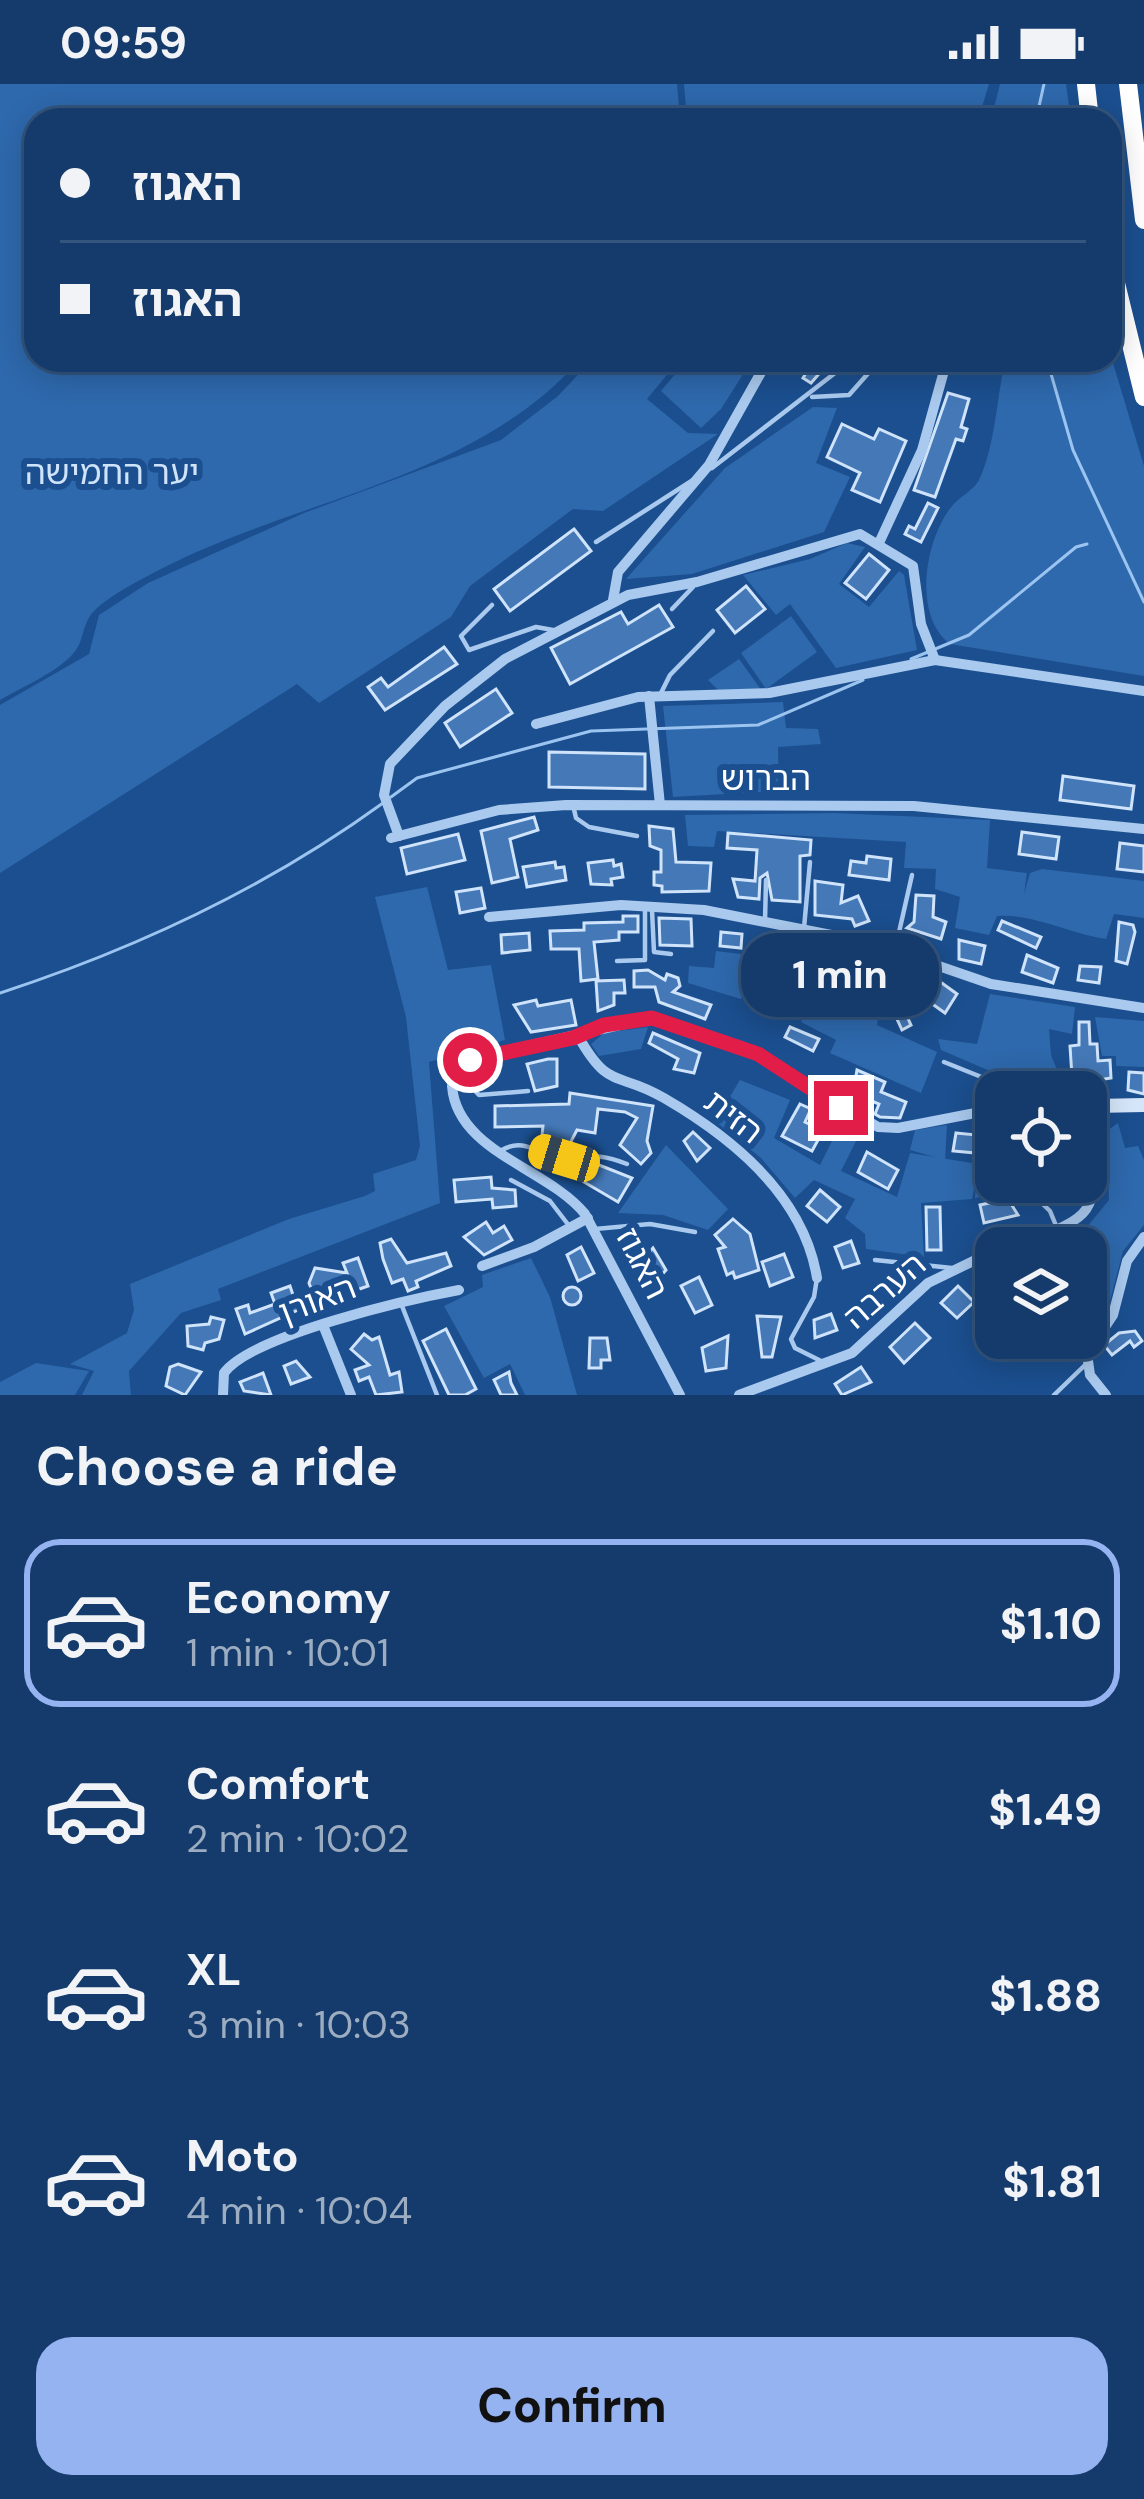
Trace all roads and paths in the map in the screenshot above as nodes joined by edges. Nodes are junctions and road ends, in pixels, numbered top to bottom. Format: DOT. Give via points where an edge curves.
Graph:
graph roads {
  1 [pos="1128,84"];
  2 [pos="1144,220"];
  3 [pos="1122,308"];
  4 [pos="761,372"];
  5 [pos="869,372"];
  6 [pos="944,372"];
  7 [pos="835,373"];
  8 [pos="808,397"];
  9 [pos="1144,397"];
  10 [pos="700,477"];
  11 [pos="596,542"];
  12 [pos="879,544"];
  13 [pos="697,582"];
  14 [pos="613,601"];
  15 [pos="492,605"];
  16 [pos="672,609"];
  17 [pos="553,629"];
  18 [pos="712,631"];
  19 [pos="935,660"];
  20 [pos="1144,691"];
  21 [pos="655,696"];
  22 [pos="536,724"];
  23 [pos="573,805"];
  24 [pos="660,805"];
  25 [pos="1144,829"];
  26 [pos="637,836"];
  27 [pos="810,862"];
  28 [pos="912,875"];
  29 [pos="766,880"];
  30 [pos="648,905"];
  31 [pos="489,917"];
  32 [pos="765,921"];
  33 [pos="804,929"];
  34 [pos="895,950"];
  35 [pos="671,954"];
  36 [pos="617,961"];
  37 [pos="1144,1008"];
  38 [pos="578,1036"];
  39 [pos="944,1062"];
  40 [pos="458,1071"];
  41 [pos="975,1074"];
  42 [pos="528,1091"];
  43 [pos="1107,1104"];
  44 [pos="1144,1105"];
  45 [pos="975,1113"];
  46 [pos="500,1151"];
  47 [pos="627,1164"];
  48 [pos="511,1180"];
  49 [pos="1091,1203"];
  50 [pos="591,1223"];
  51 [pos="1065,1227"];
  52 [pos="571,1228"];
  53 [pos="695,1232"];
  54 [pos="1144,1237"];
  55 [pos="975,1259"];
  56 [pos="875,1260"];
  57 [pos="482,1266"];
  58 [pos="952,1268"];
  59 [pos="817,1279"];
  60 [pos="460,1290"];
  61 [pos="400,1300"];
  62 [pos="323,1325"];
  63 [pos="827,1364"];
  64 [pos="1086,1364"];
  65 [pos="744,1394"];
  66 [pos="223,1395"];
  67 [pos="351,1395"];
  68 [pos="437,1395"];
  69 [pos="680,1395"];
  70 [pos="1054,1395"];
  71 [pos="1106,1395"];
  1 -- 2 [label="highway"];
  3 -- 9 [label="highway"];
  4 -- 10 [label="street"];
  5 -- 8 [label="lane" via="850,394"];
  6 -- 12 [label="street" via="922,450"];
  7 -- 8 [label="lane"];
  8 -- 10 [label="lane"];
  10 -- 11 [label="lane"];
  10 -- 14 [label="street" via="618,572"];
  12 -- 13 [label="street" via="851,534"];
  12 -- 19 [label="street" via="913,566"];
  13 -- 14 [label="street"];
  13 -- 16 [label="lane"];
  14 -- 17 [label="street"];
  15 -- 17 [label="lane" via="461,636 469,650 536,627"];
  17 -- 23 [label="street, הברוש" via="464,690 394,757 384,795 395,837 499,810"];
  18 -- 21 [label="lane"];
  19 -- 20 [label="street"];
  19 -- 21 [label="street" via="779,692"];
  21 -- 22 [label="street"];
  21 -- 24 [label="street"];
  23 -- 24 [label="street, הברוש"];
  23 -- 26 [label="lane" via="589,827"];
  24 -- 25 [label="street, הברוש" via="930,806"];
  27 -- 33 [label="lane"];
  28 -- 34 [label="lane"];
  29 -- 32 [label="lane"];
  30 -- 31 [label="street"];
  30 -- 32 [label="street"];
  30 -- 35 [label="lane" via="654,952"];
  30 -- 36 [label="lane" via="645,960"];
  32 -- 33 [label="street"];
  33 -- 34 [label="street"];
  34 -- 37 [label="street" via="991,984"];
  38 -- 40 [label="street" via="481,1056"];
  38 -- 45 [label="street" via="634,1019 670,1022 758,1054 885,1128"];
  38 -- 59 [label="street, הזית" via="604,1076 671,1102 770,1181 800,1221"];
  39 -- 41 [label="lane"];
  40 -- 42 [label="lane" via="479,1095"];
  40 -- 46 [label="street, האגוז" via="458,1114"];
  43 -- 44 [label="street"];
  46 -- 47 [label="lane" via="524,1144 564,1158 593,1152"];
  46 -- 50 [label="street, האגוז" via="568,1195"];
  48 -- 52 [label="lane" via="550,1202"];
  49 -- 51 [label="street"];
  50 -- 52 [label="street"];
  50 -- 53 [label="lane"];
  50 -- 69 [label="street, האגוז"];
  52 -- 57 [label="street"];
  54 -- 64 [label="street"];
  55 -- 58 [label="street, הערבה"];
  56 -- 58 [label="lane"];
  58 -- 63 [label="street, הערבה" via="918,1290 866,1344"];
  59 -- 63 [label="lane" via="791,1339"];
  60 -- 61 [label="street, האורן"];
  61 -- 62 [label="street, האורן"];
  61 -- 68 [label="lane"];
  62 -- 66 [label="street, האורן" via="236,1360 224,1373"];
  62 -- 67 [label="street"];
  63 -- 65 [label="street, הערבה"];
  64 -- 70 [label="lane"];
  64 -- 71 [label="street"];
}
